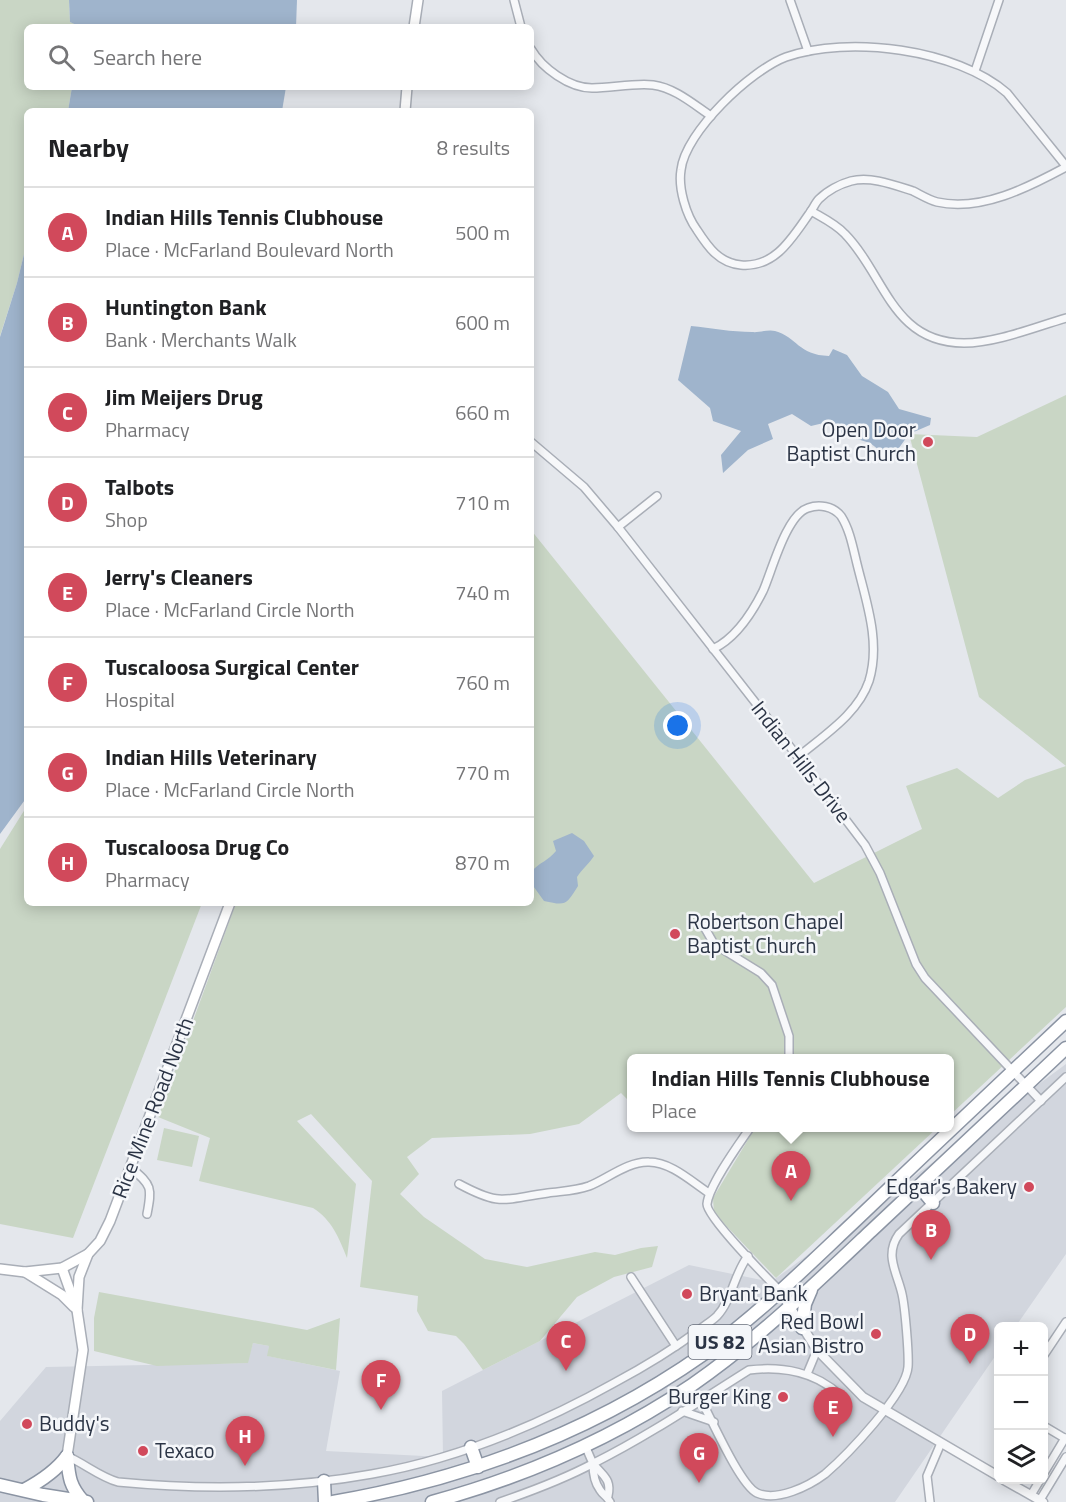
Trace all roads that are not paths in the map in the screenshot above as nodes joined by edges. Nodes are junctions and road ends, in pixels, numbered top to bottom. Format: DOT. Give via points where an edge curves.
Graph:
graph roads {
  1 [pos="418,0"];
  2 [pos="514,0"];
  3 [pos="790,0"];
  4 [pos="999,0"];
  5 [pos="414,24"];
  6 [pos="520,24"];
  7 [pos="808,51"];
  8 [pos="534,53"];
  9 [pos="975,71"];
  10 [pos="407,90"];
  11 [pos="405,108"];
  12 [pos="711,116"];
  13 [pos="1066,167"];
  14 [pos="811,211"];
  15 [pos="1066,318"];
  16 [pos="534,445"];
  17 [pos="657,496"];
  18 [pos="618,527"];
  19 [pos="713,649"];
  20 [pos="798,757"];
  21 [pos="229,906"];
  22 [pos="702,923"];
  23 [pos="1066,1021"];
  24 [pos="1066,1047"];
  25 [pos="789,1054"];
  26 [pos="1013,1072"];
  27 [pos="1066,1077"];
  28 [pos="1026,1085"];
  29 [pos="1041,1101"];
  30 [pos="954,1128"];
  31 [pos="748,1132"];
  32 [pos="949,1132"];
  33 [pos="131,1168"];
  34 [pos="459,1184"];
  35 [pos="919,1186"];
  36 [pos="710,1194"];
  37 [pos="933,1203"];
  38 [pos="147,1214"];
  39 [pos="88,1254"];
  40 [pos="748,1256"];
  41 [pos="62,1268"];
  42 [pos="0,1269"];
  43 [pos="25,1272"];
  44 [pos="631,1277"];
  45 [pos="813,1286"];
  46 [pos="780,1292"];
  47 [pos="790,1308"];
  48 [pos="77,1310"];
  49 [pos="1066,1323"];
  50 [pos="802,1328"];
  51 [pos="676,1346"];
  52 [pos="1048,1349"];
  53 [pos="817,1350"];
  54 [pos="807,1374"];
  55 [pos="700,1400"];
  56 [pos="838,1406"];
  57 [pos="885,1410"];
  58 [pos="682,1411"];
  59 [pos="602,1415"];
  60 [pos="714,1422"];
  61 [pos="1048,1428"];
  62 [pos="1065,1438"];
  63 [pos="942,1443"];
  64 [pos="585,1446"];
  65 [pos="471,1447"];
  66 [pos="67,1456"];
  67 [pos="1066,1457"];
  68 [pos="594,1464"];
  69 [pos="1048,1466"];
  70 [pos="58,1467"];
  71 [pos="478,1467"];
  72 [pos="994,1473"];
  73 [pos="324,1481"];
  74 [pos="1013,1484"];
  75 [pos="1037,1484"];
  76 [pos="0,1485"];
  77 [pos="24,1490"];
  78 [pos="1030,1494"];
  79 [pos="44,1495"];
  80 [pos="609,1499"];
  81 [pos="352,1500"];
  82 [pos="83,1501"];
  83 [pos="1042,1501"];
  84 [pos="87,1502"];
  85 [pos="325,1502"];
  86 [pos="333,1502"];
  87 [pos="432,1502"];
  88 [pos="500,1502"];
  89 [pos="930,1502"];
  1 -- 5 [label="main road"];
  2 -- 6 [label="street"];
  3 -- 7 [label="street"];
  4 -- 9 [label="street"];
  7 -- 9 [label="street" via="879,47"];
  7 -- 12 [label="street" via="785,58 748,80"];
  8 -- 12 [label="street" via="545,66 573,84 589,89 655,86 670,90"];
  9 -- 13 [label="street" via="1007,93"];
  10 -- 11 [label="main road"];
  12 -- 14 [label="street" via="685,153 680,185 693,224 711,252 740,265 772,258 786,248"];
  13 -- 14 [label="street" via="992,200 951,205 876,180 851,181 829,190"];
  14 -- 15 [label="street" via="846,235 907,323 934,338 965,344"];
  16 -- 18 [label="street, Indian Hills Drive" via="584,487"];
  17 -- 18 [label="street"];
  18 -- 19 [label="street, Indian Hills Drive"];
  19 -- 20 [label="street, Indian Hills Drive"];
  19 -- 20 [label="street" via="747,619 791,524 801,511 825,506 839,514 848,529 870,615 873,647 869,679 849,714"];
  20 -- 26 [label="street, Indian Hills Drive" via="865,845 916,964"];
  21 -- 33 [label="main road, Rice Mine Road North"];
  22 -- 25 [label="street" via="714,944 761,973 772,985 789,1036"];
  23 -- 26 [label="highway, US 82"];
  24 -- 28 [label="highway, US 82"];
  26 -- 28 [label="street, Indian Hills Drive"];
  26 -- 30 [label="highway, US 82"];
  27 -- 29 [label="street"];
  28 -- 29 [label="street, Indian Hills Drive"];
  28 -- 35 [label="highway, US 82"];
  29 -- 37 [label="street"];
  31 -- 36 [label="street"];
  32 -- 46 [label="highway, US 82"];
  33 -- 38 [label="street" via="152,1191"];
  33 -- 39 [label="main road, Rice Mine Road North" via="110,1221"];
  34 -- 36 [label="street" via="487,1198 510,1200 589,1186 648,1161 671,1168"];
  35 -- 37 [label="highway"];
  35 -- 45 [label="highway, US 82"];
  36 -- 40 [label="street" via="710,1214"];
  37 -- 57 [label="street" via="899,1234 891,1252 903,1296 908,1368 904,1383"];
  39 -- 41 [label="main road"];
  39 -- 48 [label="main road, Rice Mine Road North" via="79,1277"];
  40 -- 46 [label="street"];
  40 -- 51 [label="street" via="717,1316"];
  41 -- 43 [label="main road"];
  41 -- 48 [label="main road, Rice Mine Road North"];
  42 -- 43 [label="main road"];
  43 -- 48 [label="main road" via="62,1295"];
  44 -- 51 [label="street"];
  45 -- 47 [label="highway, US 82"];
  45 -- 50 [label="highway" via="805,1304"];
  46 -- 47 [label="street"];
  46 -- 59 [label="highway, US 82" via="704,1353"];
  47 -- 50 [label="street"];
  47 -- 64 [label="highway, US 82" via="693,1384"];
  48 -- 66 [label="main road, Rice Mine Road North" via="83,1350"];
  49 -- 52 [label="street"];
  50 -- 53 [label="street"];
  51 -- 65 [label="street" via="569,1408"];
  53 -- 54 [label="street"];
  53 -- 57 [label="street" via="863,1397"];
  54 -- 55 [label="street" via="765,1368 749,1370"];
  54 -- 56 [label="street" via="840,1396"];
  55 -- 58 [label="street"];
  55 -- 60 [label="street"];
  57 -- 60 [label="street" via="825,1474 773,1496 757,1493 744,1482"];
  57 -- 63 [label="street"];
  58 -- 60 [label="street"];
  58 -- 68 [label="street"];
  59 -- 64 [label="highway" via="586,1435"];
  59 -- 71 [label="highway, US 82"];
  61 -- 62 [label="street"];
  62 -- 69 [label="street"];
  63 -- 72 [label="street"];
  63 -- 89 [label="street" via="927,1476"];
  64 -- 68 [label="street"];
  64 -- 87 [label="highway, US 82" via="505,1479"];
  65 -- 71 [label="highway"];
  65 -- 73 [label="street" via="374,1474"];
  66 -- 70 [label="highway"];
  66 -- 73 [label="street" via="90,1466 105,1479 127,1483 239,1487"];
  66 -- 82 [label="highway" via="73,1490"];
  67 -- 83 [label="street"];
  68 -- 80 [label="street" via="610,1487"];
  68 -- 88 [label="street"];
  70 -- 77 [label="highway"];
  70 -- 79 [label="highway"];
  71 -- 81 [label="highway, US 82"];
  73 -- 85 [label="highway"];
  74 -- 78 [label="street"];
  75 -- 78 [label="street"];
  76 -- 77 [label="highway"];
  77 -- 79 [label="highway"];
  78 -- 83 [label="street"];
  79 -- 82 [label="highway"];
  81 -- 86 [label="highway, US 82"];
  82 -- 84 [label="highway"];
}
